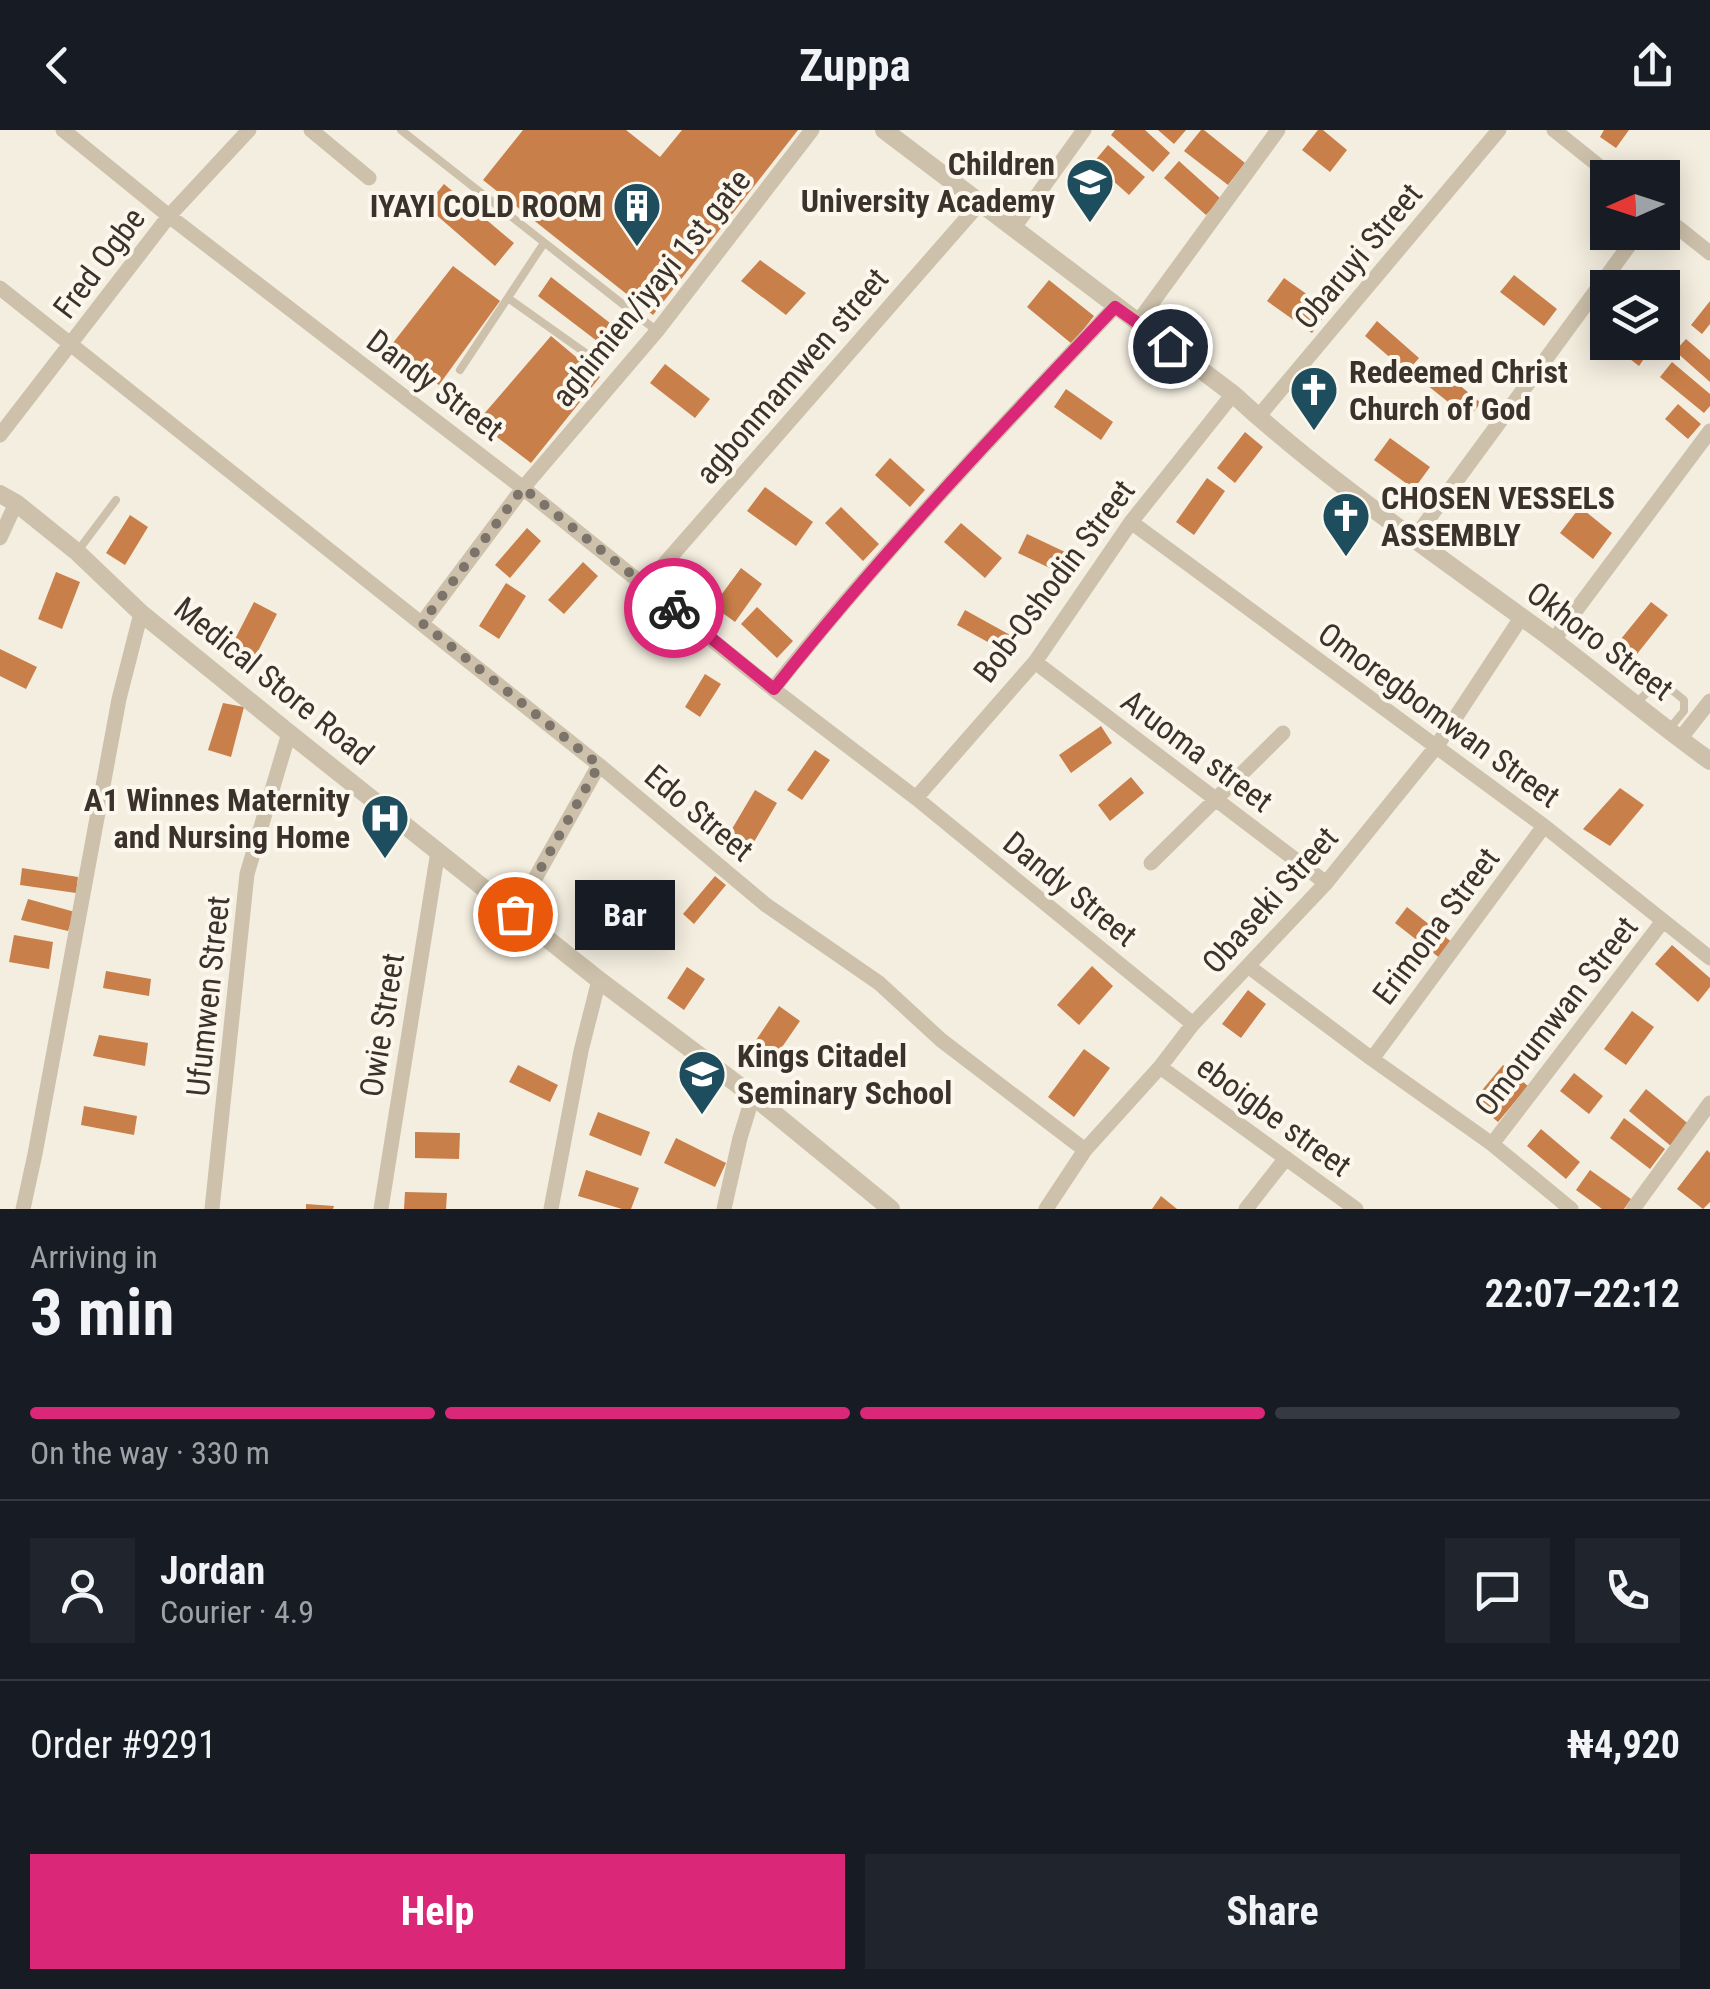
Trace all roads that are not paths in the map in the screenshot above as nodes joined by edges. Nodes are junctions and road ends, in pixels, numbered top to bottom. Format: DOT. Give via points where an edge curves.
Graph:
graph roads {
  1 [pos="64,130"];
  2 [pos="249,130"];
  3 [pos="310,130"];
  4 [pos="401,130"];
  5 [pos="812,130"];
  6 [pos="884,130"];
  7 [pos="1084,130"];
  8 [pos="1278,130"];
  9 [pos="1500,130"];
  10 [pos="1554,130"];
  11 [pos="1592,160"];
  12 [pos="370,178"];
  13 [pos="980,204"];
  14 [pos="169,216"];
  15 [pos="1710,227"];
  16 [pos="1014,229"];
  17 [pos="1680,229"];
  18 [pos="544,243"];
  19 [pos="1704,248"];
  20 [pos="1626,250"];
  21 [pos="0,288"];
  22 [pos="508,298"];
  23 [pos="1115,307"];
  24 [pos="1138,322"];
  25 [pos="657,331"];
  26 [pos="71,344"];
  27 [pos="587,354"];
  28 [pos="460,370"];
  29 [pos="1233,394"];
  30 [pos="1258,417"];
  31 [pos="1710,431"];
  32 [pos="0,436"];
  33 [pos="523,488"];
  34 [pos="8,498"];
  35 [pos="116,500"];
  36 [pos="1132,522"];
  37 [pos="0,538"];
  38 [pos="1413,540"];
  39 [pos="77,552"];
  40 [pos="646,585"];
  41 [pos="141,613"];
  42 [pos="1521,618"];
  43 [pos="422,623"];
  44 [pos="1553,641"];
  45 [pos="1035,662"];
  46 [pos="774,689"];
  47 [pos="1710,700"];
  48 [pos="1635,704"];
  49 [pos="289,733"];
  50 [pos="1283,733"];
  51 [pos="1674,735"];
  52 [pos="1436,748"];
  53 [pos="1710,761"];
  54 [pos="599,765"];
  55 [pos="916,798"];
  56 [pos="1216,800"];
  57 [pos="1544,826"];
  58 [pos="438,850"];
  59 [pos="1151,863"];
  60 [pos="1326,883"];
  61 [pos="515,914"];
  62 [pos="1663,921"];
  63 [pos="1710,958"];
  64 [pos="1248,966"];
  65 [pos="599,980"];
  66 [pos="1193,1024"];
  67 [pos="1372,1059"];
  68 [pos="1160,1067"];
  69 [pos="753,1096"];
  70 [pos="1710,1103"];
  71 [pos="1492,1144"];
  72 [pos="1085,1150"];
  73 [pos="1286,1158"];
  74 [pos="23,1209"];
  75 [pos="212,1209"];
  76 [pos="381,1209"];
  77 [pos="551,1209"];
  78 [pos="724,1209"];
  79 [pos="891,1209"];
  80 [pos="1046,1209"];
  81 [pos="1246,1209"];
  82 [pos="1356,1209"];
  83 [pos="1571,1209"];
  84 [pos="1632,1209"];
  1 -- 14 [label="street, Dandy Street"];
  2 -- 14 [label="street, Fred Ogbe"];
  3 -- 12 [label="street"];
  4 -- 18 [label="lane"];
  5 -- 25 [label="street, aghimien/iyayi 1st gate"];
  6 -- 13 [label="street, Okhoro Street"];
  7 -- 16 [label="street"];
  8 -- 24 [label="street"];
  9 -- 30 [label="street, Obaruyi Street"];
  10 -- 11 [label="street"];
  13 -- 16 [label="street, Okhoro Street"];
  13 -- 40 [label="street, agbonmamwen street"];
  14 -- 26 [label="street, Fred Ogbe"];
  14 -- 33 [label="street, Dandy Street"];
  15 -- 19 [label="street"];
  16 -- 23 [label="street, Okhoro Street"];
  17 -- 19 [label="street"];
  18 -- 22 [label="lane"];
  18 -- 25 [label="lane"];
  20 -- 38 [label="street"];
  21 -- 26 [label="street, Edo Street"];
  22 -- 27 [label="lane"];
  22 -- 28 [label="lane"];
  23 -- 24 [label="street, Okhoro Street"];
  23 -- 46 [label="street" via="960,470"];
  24 -- 29 [label="street, Okhoro Street"];
  25 -- 33 [label="street, aghimien/iyayi 1st gate"];
  26 -- 32 [label="street, Fred Ogbe"];
  26 -- 43 [label="street, Edo Street"];
  29 -- 30 [label="street, Okhoro Street"];
  29 -- 36 [label="street, Bob-Oshodin Street"];
  30 -- 38 [label="street, Okhoro Street"];
  31 -- 44 [label="street"];
  33 -- 40 [label="street, Dandy Street"];
  33 -- 43 [label="street, aghimien/iyayi 1st gate"];
  34 -- 37 [label="street"];
  34 -- 39 [label="street, Medical Store Road"];
  35 -- 39 [label="lane"];
  36 -- 45 [label="street, Bob-Oshodin Street"];
  36 -- 52 [label="street, Omoregbomwan Street"];
  38 -- 42 [label="street, Okhoro Street"];
  39 -- 41 [label="street, Medical Store Road"];
  40 -- 46 [label="street, Dandy Street"];
  41 -- 49 [label="street, Medical Store Road"];
  41 -- 74 [label="street"];
  42 -- 44 [label="street, Okhoro Street"];
  42 -- 52 [label="street, Obaseki Street"];
  43 -- 54 [label="street, Edo Street"];
  44 -- 48 [label="street, Okhoro Street"];
  45 -- 55 [label="street, Bob-Oshodin Street"];
  45 -- 56 [label="street, Aruoma street"];
  46 -- 55 [label="street, Dandy Street"];
  47 -- 51 [label="street"];
  48 -- 51 [label="street, Okhoro Street"];
  48 -- 51 [label="lane" via="1654,686 1664,683 1675,691 1684,711"];
  49 -- 58 [label="street, Medical Store Road"];
  49 -- 75 [label="street, Ufumwen Street" via="247,874"];
  50 -- 56 [label="street"];
  51 -- 53 [label="street, Okhoro Street"];
  52 -- 57 [label="street, Omoregbomwan Street"];
  52 -- 60 [label="street, Obaseki Street"];
  54 -- 61 [label="street"];
  54 -- 72 [label="street, Edo Street" via="766,905 879,983 941,1040"];
  55 -- 66 [label="street, Dandy Street"];
  56 -- 59 [label="street"];
  56 -- 60 [label="street, Aruoma street"];
  57 -- 62 [label="street, Omoregbomwan Street"];
  57 -- 67 [label="street, Erimona Street"];
  58 -- 61 [label="street, Medical Store Road"];
  58 -- 76 [label="street, Owie Street"];
  60 -- 64 [label="street, Obaseki Street"];
  61 -- 65 [label="street, Medical Store Road"];
  62 -- 63 [label="street, Omoregbomwan Street"];
  62 -- 71 [label="street, Omorumwan Street"];
  64 -- 66 [label="street, Obaseki Street"];
  64 -- 67 [label="street"];
  65 -- 69 [label="street, Medical Store Road"];
  65 -- 77 [label="street"];
  66 -- 68 [label="street, Obaseki Street"];
  67 -- 71 [label="street"];
  68 -- 72 [label="street, Obaseki Street"];
  68 -- 73 [label="street, eboigbe street"];
  69 -- 78 [label="street"];
  69 -- 79 [label="street, Medical Store Road"];
  70 -- 84 [label="street"];
  71 -- 83 [label="street"];
  72 -- 80 [label="street, Obaseki Street"];
  73 -- 81 [label="street"];
  73 -- 82 [label="street, eboigbe street"];
}
